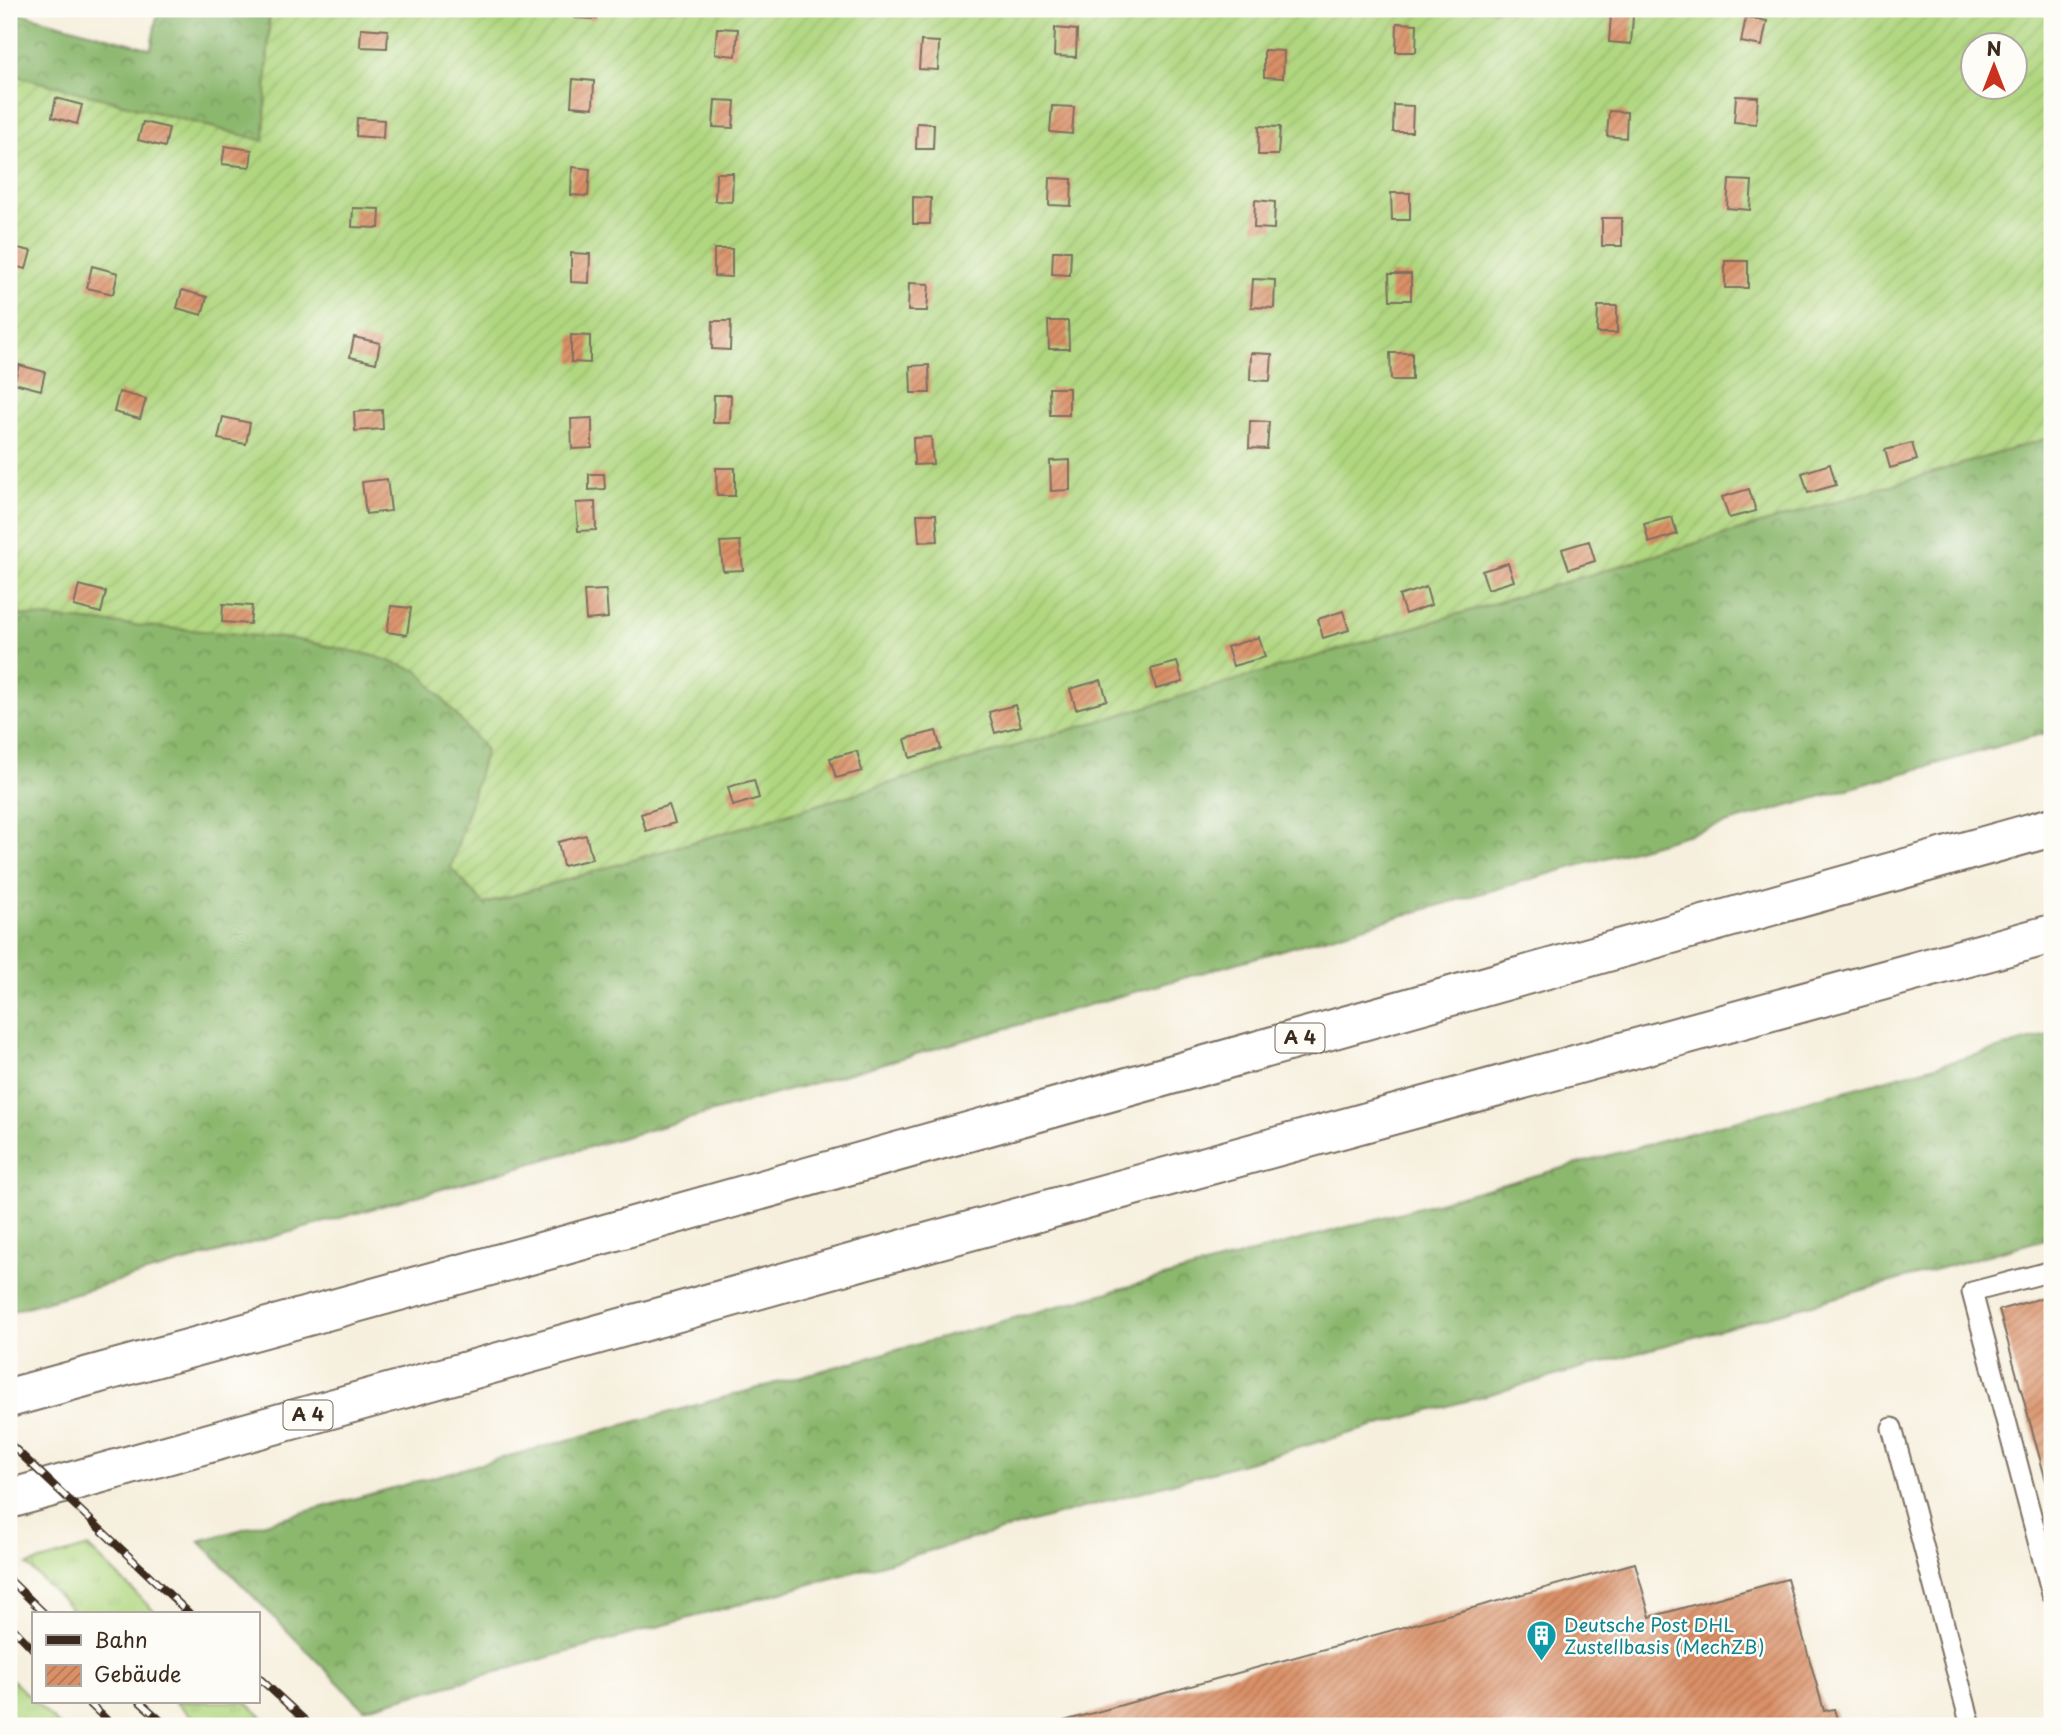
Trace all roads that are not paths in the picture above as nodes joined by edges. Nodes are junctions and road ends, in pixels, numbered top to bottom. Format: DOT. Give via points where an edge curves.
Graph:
graph roads {
  1 [pos="2052,827"];
  2 [pos="2052,934"];
  3 [pos="2052,1271"];
  4 [pos="9,1398"];
  5 [pos="1892,1428"];
  6 [pos="9,1499"];
  7 [pos="2052,1594"];
  8 [pos="1972,1726"];
  1 -- 4 [label="highway, A 4"];
  2 -- 6 [label="highway, A 4"];
  3 -- 7 [label="lane" via="1972,1292"];
  5 -- 8 [label="lane"];
}
